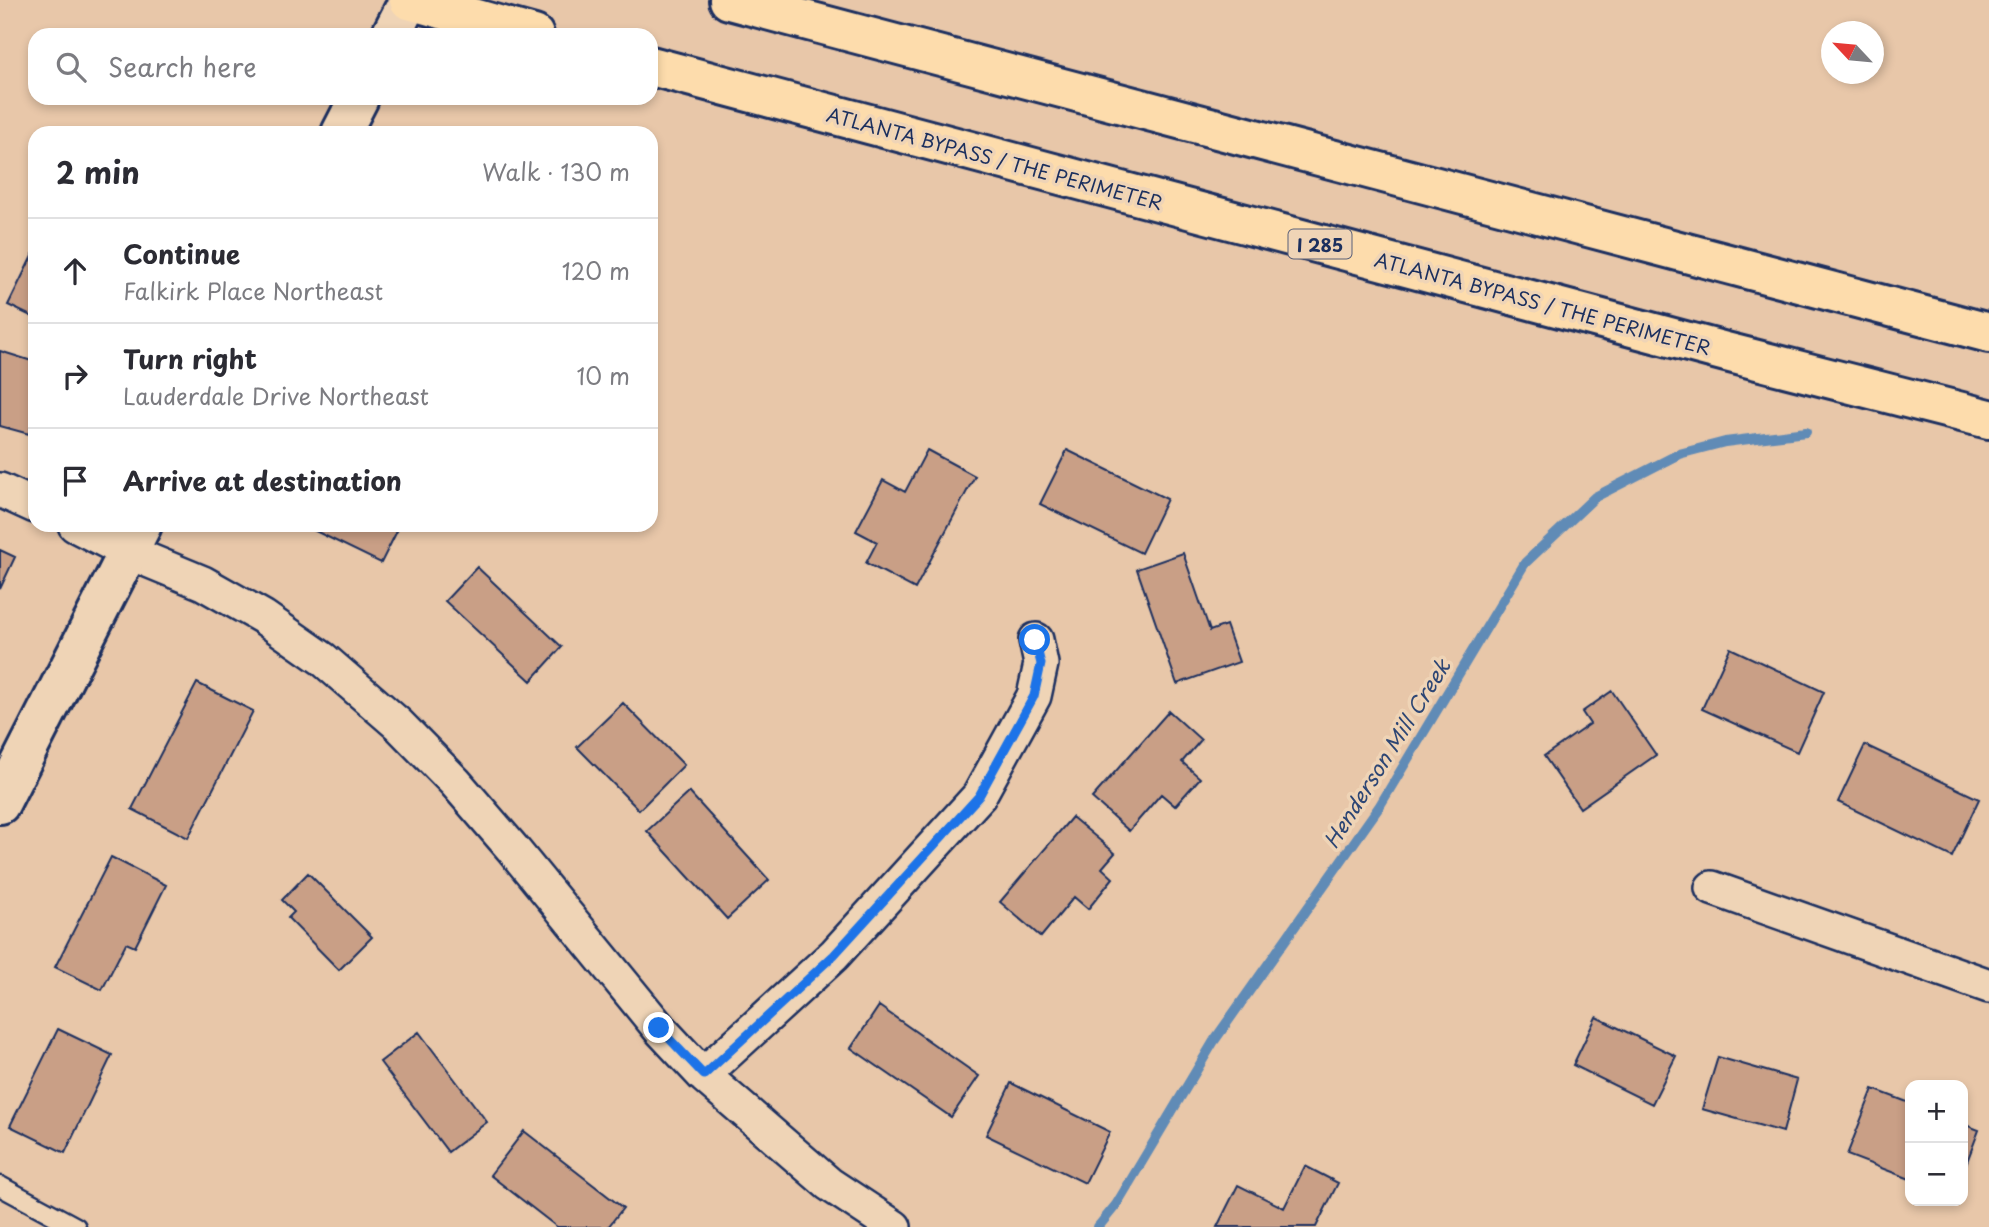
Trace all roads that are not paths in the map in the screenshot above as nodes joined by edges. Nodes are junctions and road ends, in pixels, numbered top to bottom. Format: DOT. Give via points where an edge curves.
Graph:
graph roads {
  1 [pos="409,0"];
  2 [pos="729,0"];
  3 [pos="395,28"];
  4 [pos="509,28"];
  5 [pos="658,68"];
  6 [pos="355,105"];
  7 [pos="345,126"];
  8 [pos="1989,333"];
  9 [pos="1989,419"];
  10 [pos="0,490"];
  11 [pos="28,503"];
  12 [pos="107,532"];
  13 [pos="135,538"];
  14 [pos="1035,640"];
  15 [pos="0,804"];
  16 [pos="1712,888"];
  17 [pos="1989,986"];
  18 [pos="704,1075"];
  19 [pos="0,1186"];
  20 [pos="76,1227"];
  21 [pos="894,1227"];
  1 -- 3 [label="street"];
  1 -- 4 [label="highway"];
  2 -- 8 [label="highway"];
  5 -- 9 [label="highway, ATLANTA BYPASS / THE PERIMETER / I 285"];
  6 -- 7 [label="street"];
  10 -- 11 [label="street"];
  12 -- 13 [label="street"];
  13 -- 15 [label="street"];
  13 -- 18 [label="street" via="323,659 398,724 455,782 659,1028"];
  14 -- 18 [label="street" via="1041,664 1034,696 979,796 834,955"];
  16 -- 17 [label="street"];
  18 -- 21 [label="street" via="829,1184"];
  19 -- 20 [label="lane"];
}
